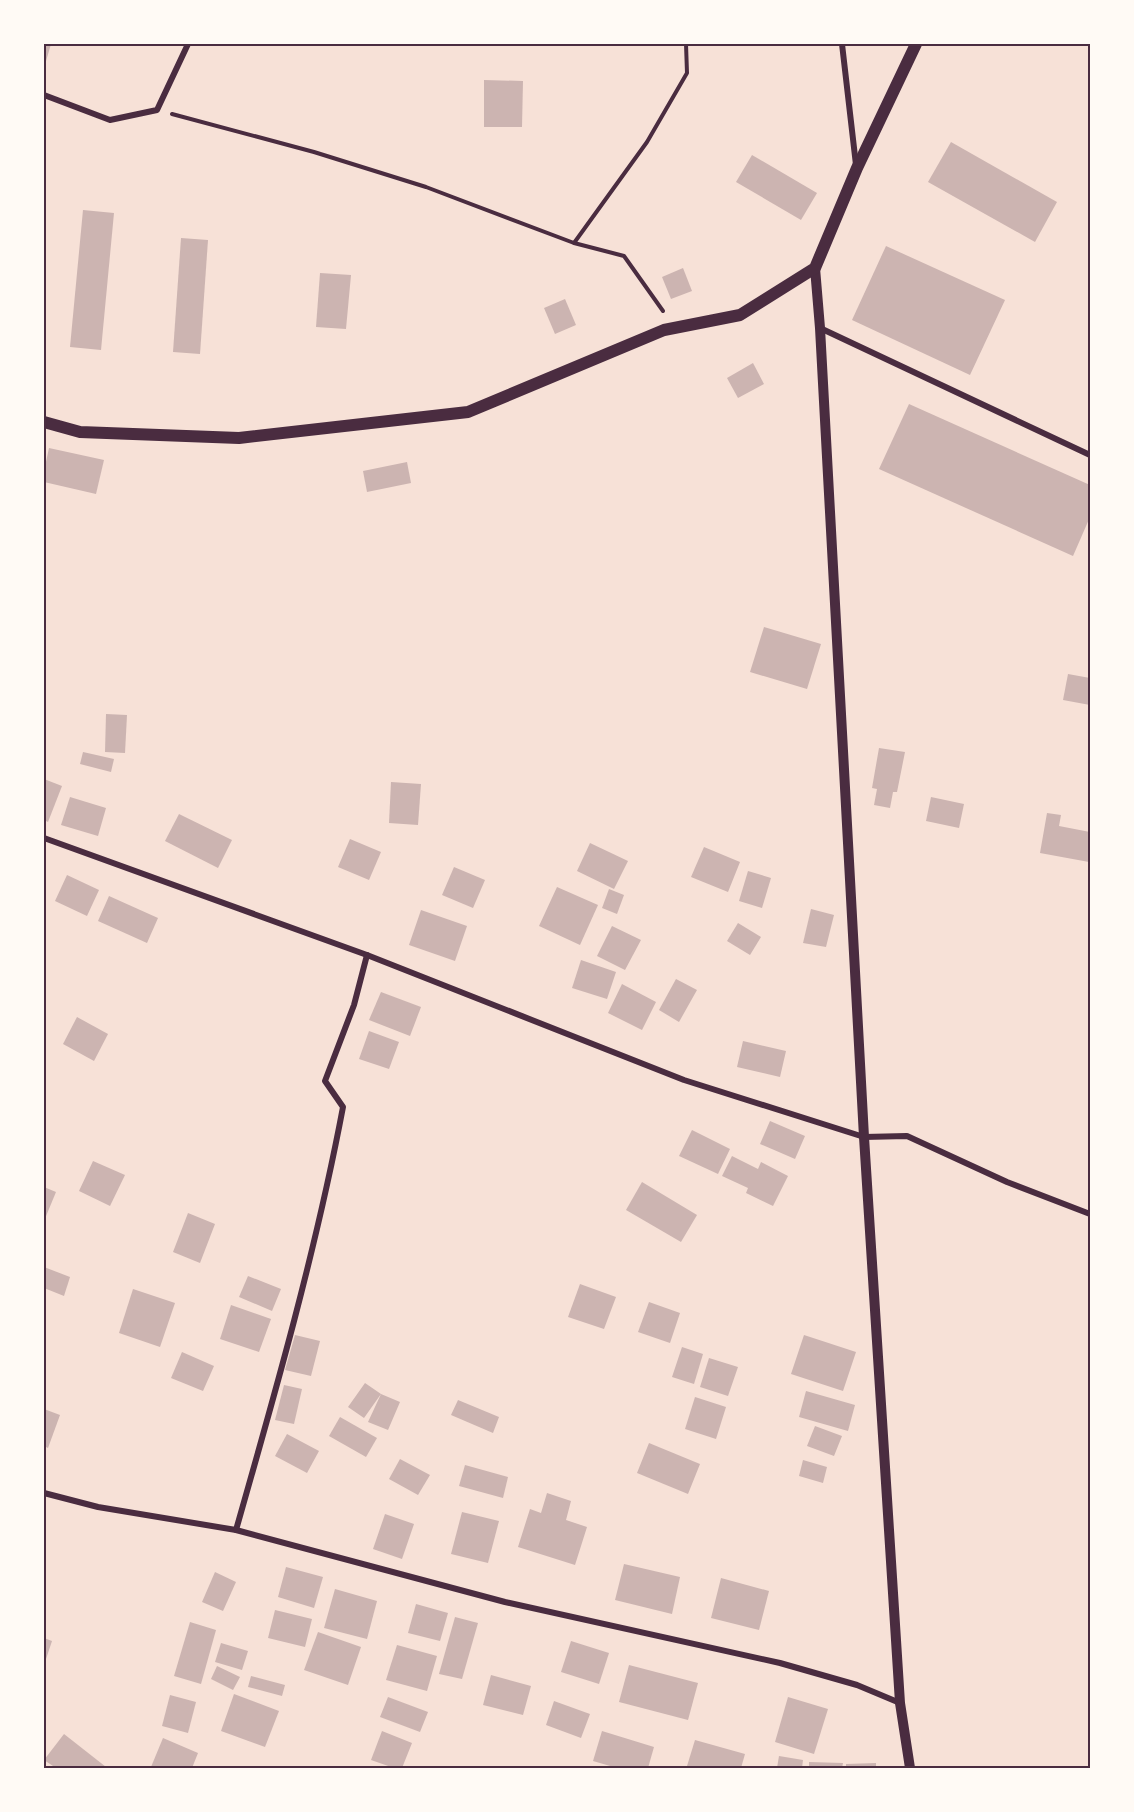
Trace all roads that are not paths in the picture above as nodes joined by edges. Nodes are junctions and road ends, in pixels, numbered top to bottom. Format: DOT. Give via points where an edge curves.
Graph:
graph roads {
  1 [pos="188,44"];
  2 [pos="842,44"];
  3 [pos="916,44"];
  4 [pos="44,95"];
  5 [pos="857,168"];
  6 [pos="815,268"];
  7 [pos="820,328"];
  8 [pos="44,422"];
  9 [pos="1090,455"];
  10 [pos="44,838"];
  11 [pos="367,955"];
  12 [pos="864,1137"];
  13 [pos="1090,1214"];
  14 [pos="44,1493"];
  15 [pos="236,1530"];
  16 [pos="900,1703"];
  17 [pos="910,1768"];
  1 -- 4 [label="street" via="157,110 110,120"];
  2 -- 5 [label="street"];
  3 -- 5 [label="main road"];
  5 -- 6 [label="main road"];
  6 -- 7 [label="street"];
  6 -- 8 [label="main road" via="740,315 664,330 468,412 239,438 80,432"];
  7 -- 9 [label="street"];
  7 -- 12 [label="street"];
  10 -- 11 [label="street"];
  11 -- 12 [label="street" via="684,1080"];
  11 -- 15 [label="street" via="354,1005 325,1081 343,1107 330,1179 297,1316"];
  12 -- 13 [label="street" via="907,1136 1007,1182"];
  12 -- 16 [label="street"];
  14 -- 15 [label="street" via="98,1507"];
  15 -- 16 [label="street" via="505,1602 780,1664 857,1685"];
  16 -- 17 [label="street"];
}
